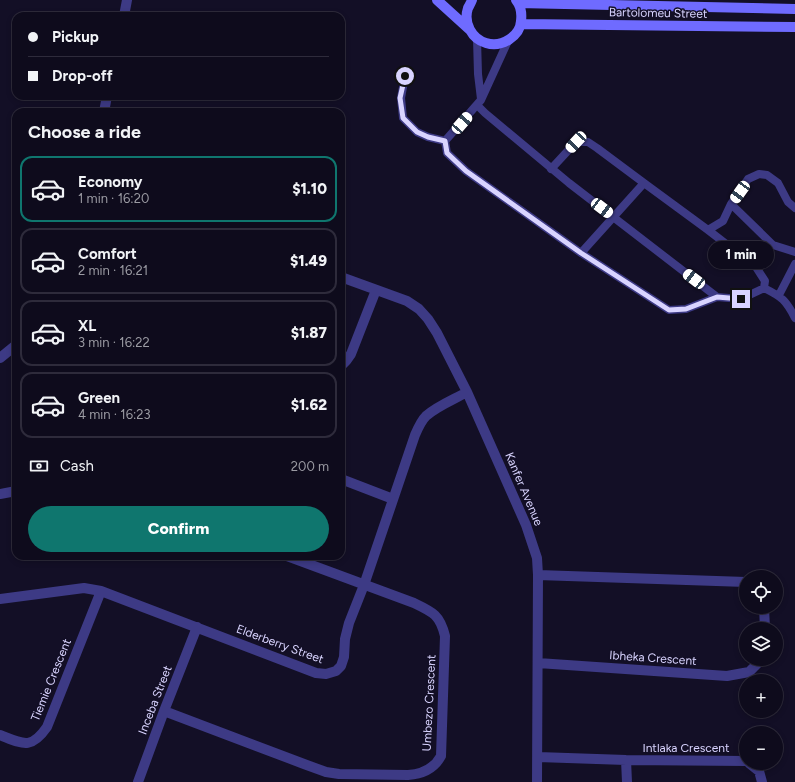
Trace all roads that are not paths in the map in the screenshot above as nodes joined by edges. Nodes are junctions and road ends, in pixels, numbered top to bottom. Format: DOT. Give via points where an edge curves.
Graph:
graph roads {
  1 [pos="126,0"];
  2 [pos="130,0"];
  3 [pos="437,0"];
  4 [pos="472,0"];
  5 [pos="517,1"];
  6 [pos="795,9"];
  7 [pos="125,12"];
  8 [pos="125,12"];
  9 [pos="521,24"];
  10 [pos="795,27"];
  11 [pos="470,30"];
  12 [pos="477,39"];
  13 [pos="508,41"];
  14 [pos="405,76"];
  15 [pos="479,102"];
  16 [pos="445,141"];
  17 [pos="551,169"];
  18 [pos="644,182"];
  19 [pos="731,204"];
  20 [pos="795,208"];
  21 [pos="613,217"];
  22 [pos="708,230"];
  23 [pos="795,252"];
  24 [pos="581,253"];
  25 [pos="795,264"];
  26 [pos="345,278"];
  27 [pos="764,288"];
  28 [pos="376,290"];
  29 [pos="779,295"];
  30 [pos="717,297"];
  31 [pos="795,318"];
  32 [pos="12,348"];
  33 [pos="0,358"];
  34 [pos="345,363"];
  35 [pos="467,392"];
  36 [pos="345,481"];
  37 [pos="12,492"];
  38 [pos="0,494"];
  39 [pos="393,499"];
  40 [pos="298,560"];
  41 [pos="538,576"];
  42 [pos="739,582"];
  43 [pos="364,585"];
  44 [pos="100,590"];
  45 [pos="0,599"];
  46 [pos="197,627"];
  47 [pos="538,663"];
  48 [pos="755,666"];
  49 [pos="164,711"];
  50 [pos="0,735"];
  51 [pos="538,757"];
  52 [pos="626,760"];
  53 [pos="739,761"];
  54 [pos="758,770"];
  55 [pos="138,782"];
  56 [pos="537,782"];
  57 [pos="627,782"];
  58 [pos="762,782"];
  1 -- 7 [label="street"];
  2 -- 8 [label="street"];
  3 -- 11 [label="street"];
  4 -- 11 [label="street" via="467,9 466,20"];
  5 -- 6 [label="street, Bartolomeu Street"];
  5 -- 9 [label="street, Bartolomeu Street" via="522,13"];
  9 -- 10 [label="street, Bartolomeu Street"];
  9 -- 13 [label="street" via="516,34"];
  11 -- 12 [label="street"];
  12 -- 13 [label="street" via="487,44"];
  12 -- 15 [label="lane"];
  13 -- 15 [label="lane"];
  14 -- 16 [label="lane" via="400,98 403,118 417,132"];
  15 -- 16 [label="lane"];
  15 -- 17 [label="lane" via="485,113"];
  16 -- 24 [label="lane" via="447,153 466,171"];
  17 -- 18 [label="lane" via="576,142 588,142"];
  17 -- 21 [label="lane"];
  18 -- 21 [label="lane"];
  18 -- 22 [label="lane"];
  19 -- 20 [label="lane" via="748,179 759,174 767,175 778,184 788,202"];
  19 -- 22 [label="lane" via="723,221"];
  19 -- 23 [label="lane" via="773,246"];
  21 -- 24 [label="lane"];
  21 -- 30 [label="lane"];
  22 -- 27 [label="lane" via="756,267 765,281"];
  24 -- 30 [label="lane" via="669,310 686,309"];
  25 -- 29 [label="lane"];
  26 -- 28 [label="street, Kanfer Avenue"];
  27 -- 29 [label="lane"];
  27 -- 30 [label="lane" via="741,299"];
  28 -- 34 [label="street" via="351,354"];
  28 -- 35 [label="street, Kanfer Avenue" via="407,301 428,319"];
  29 -- 31 [label="lane" via="790,306"];
  32 -- 33 [label="street"];
  35 -- 39 [label="street, Elderberry Street" via="434,409 420,424"];
  35 -- 41 [label="street, Kanfer Avenue" via="526,525 537,558"];
  36 -- 39 [label="street"];
  37 -- 38 [label="street"];
  39 -- 43 [label="street, Elderberry Street"];
  40 -- 43 [label="street, Umbezo Crescent"];
  41 -- 42 [label="street"];
  41 -- 47 [label="street, Kanfer Avenue"];
  43 -- 46 [label="street, Elderberry Street" via="349,623 341,666 336,671 326,674 316,673"];
  43 -- 49 [label="street, Umbezo Crescent" via="428,610 437,616 443,626 445,636 440,756 427,770 408,775 326,772"];
  44 -- 45 [label="street, Elderberry Street" via="84,588"];
  44 -- 46 [label="street, Elderberry Street"];
  44 -- 50 [label="street, Tiemie Crescent" via="48,727 32,742 22,743"];
  46 -- 49 [label="street, Inceba Street"];
  47 -- 48 [label="street, Ibheka Crescent" via="727,676 750,672"];
  47 -- 51 [label="street, Kanfer Avenue"];
  49 -- 55 [label="street, Inceba Street"];
  51 -- 52 [label="street, Intlaka Crescent"];
  51 -- 56 [label="street, Kanfer Avenue"];
  52 -- 53 [label="street, Intlaka Crescent"];
  52 -- 57 [label="street, Intlaka Crescent"];
  54 -- 58 [label="street"];
}
